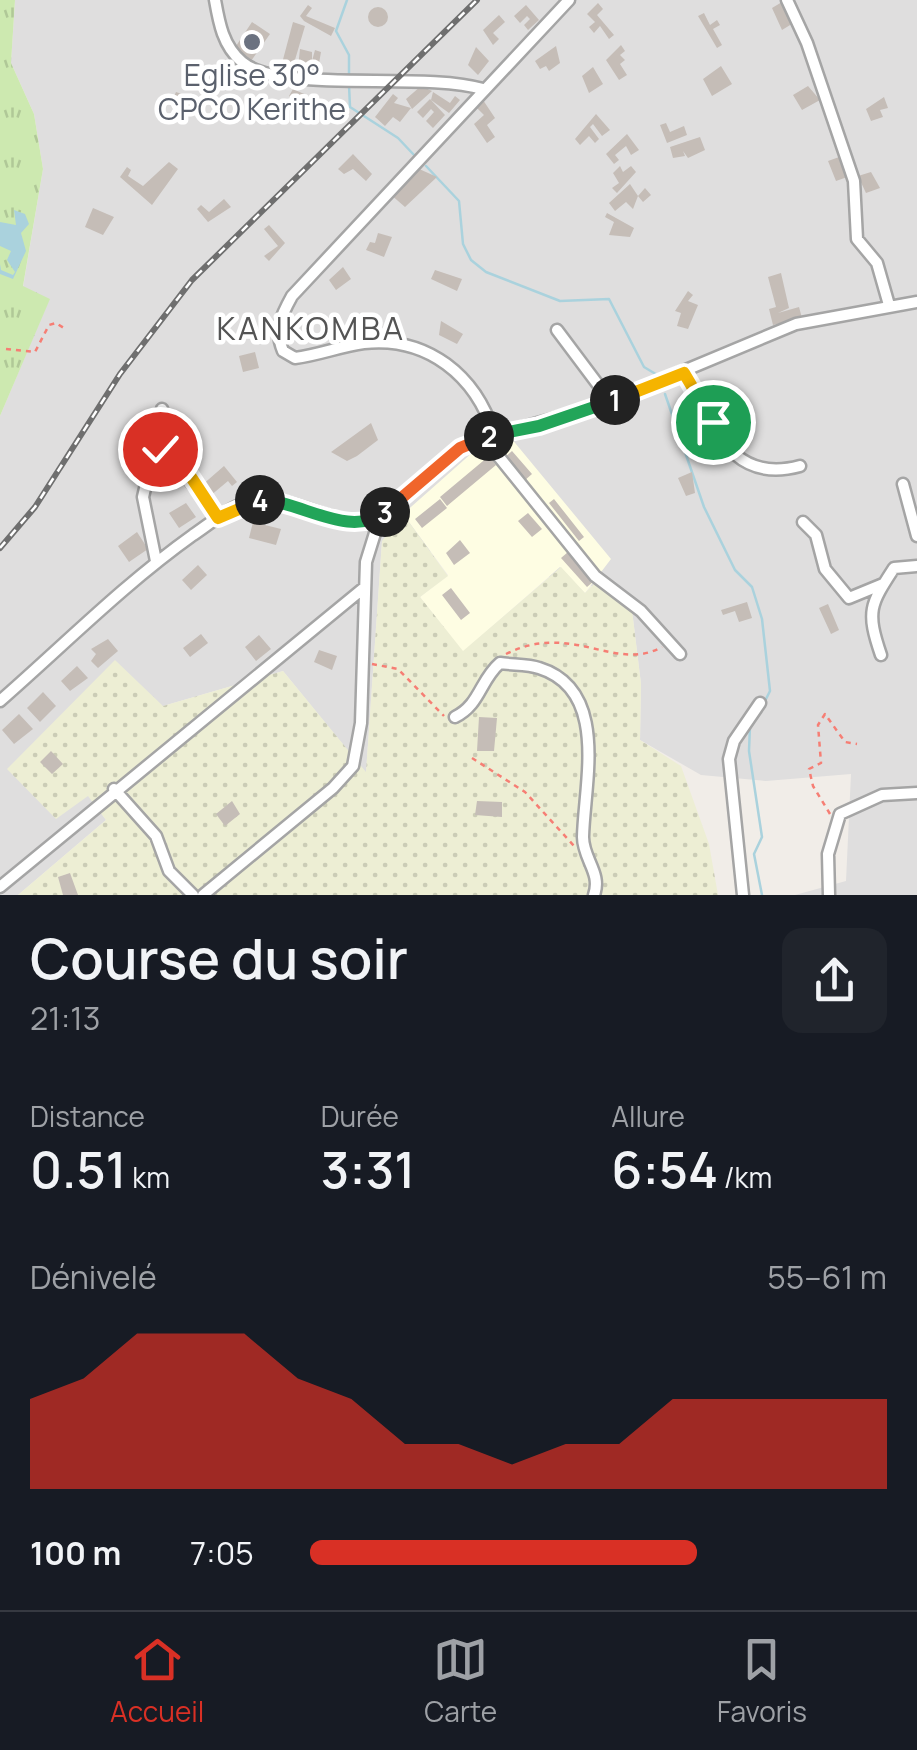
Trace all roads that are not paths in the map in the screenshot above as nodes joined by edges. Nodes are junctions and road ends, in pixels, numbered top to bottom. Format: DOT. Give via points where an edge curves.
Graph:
graph roads {
  1 [pos="215,0"];
  2 [pos="569,0"];
  3 [pos="787,0"];
  4 [pos="483,89"];
  5 [pos="917,302"];
  6 [pos="888,305"];
  7 [pos="558,330"];
  8 [pos="684,373"];
  9 [pos="611,402"];
  10 [pos="162,408"];
  11 [pos="489,436"];
  12 [pos="157,440"];
  13 [pos="800,466"];
  14 [pos="903,484"];
  15 [pos="380,516"];
  16 [pos="218,518"];
  17 [pos="803,522"];
  18 [pos="917,536"];
  19 [pos="156,561"];
  20 [pos="917,566"];
  21 [pos="882,584"];
  22 [pos="365,587"];
  23 [pos="680,654"];
  24 [pos="881,656"];
  25 [pos="0,701"];
  26 [pos="760,704"];
  27 [pos="455,717"];
  28 [pos="114,789"];
  29 [pos="917,793"];
  30 [pos="0,886"];
  31 [pos="193,895"];
  32 [pos="202,895"];
  33 [pos="594,895"];
  34 [pos="744,895"];
  35 [pos="830,895"];
  1 -- 4 [label="street" via="229,48 243,64 272,76 434,78"];
  2 -- 4 [label="street"];
  3 -- 6 [label="street" via="854,181 857,240 877,263"];
  4 -- 11 [label="street" via="292,296 277,337 294,358 392,342 430,352 459,372 485,404"];
  5 -- 6 [label="street"];
  6 -- 8 [label="street" via="796,324"];
  7 -- 9 [label="street"];
  8 -- 9 [label="street"];
  8 -- 13 [label="street" via="735,457 765,472"];
  9 -- 11 [label="street"];
  10 -- 12 [label="street"];
  11 -- 15 [label="street" via="460,448"];
  11 -- 23 [label="street" via="595,576 642,611"];
  12 -- 16 [label="street"];
  12 -- 19 [label="street" via="143,496"];
  14 -- 18 [label="street"];
  15 -- 16 [label="street" via="346,522 264,499"];
  15 -- 22 [label="street"];
  16 -- 19 [label="street"];
  17 -- 21 [label="street" via="816,536 824,569 850,598"];
  19 -- 25 [label="street"];
  20 -- 21 [label="street" via="894,568"];
  21 -- 24 [label="street" via="870,624"];
  22 -- 28 [label="street"];
  22 -- 32 [label="street" via="361,723 346,776"];
  26 -- 34 [label="street" via="734,741 730,759"];
  27 -- 33 [label="street" via="468,711 485,676 500,664 554,676 582,710 589,758 583,855 596,874"];
  28 -- 30 [label="street"];
  28 -- 31 [label="street" via="156,836 168,870"];
  29 -- 35 [label="street" via="882,796 840,814 828,854"];
}
